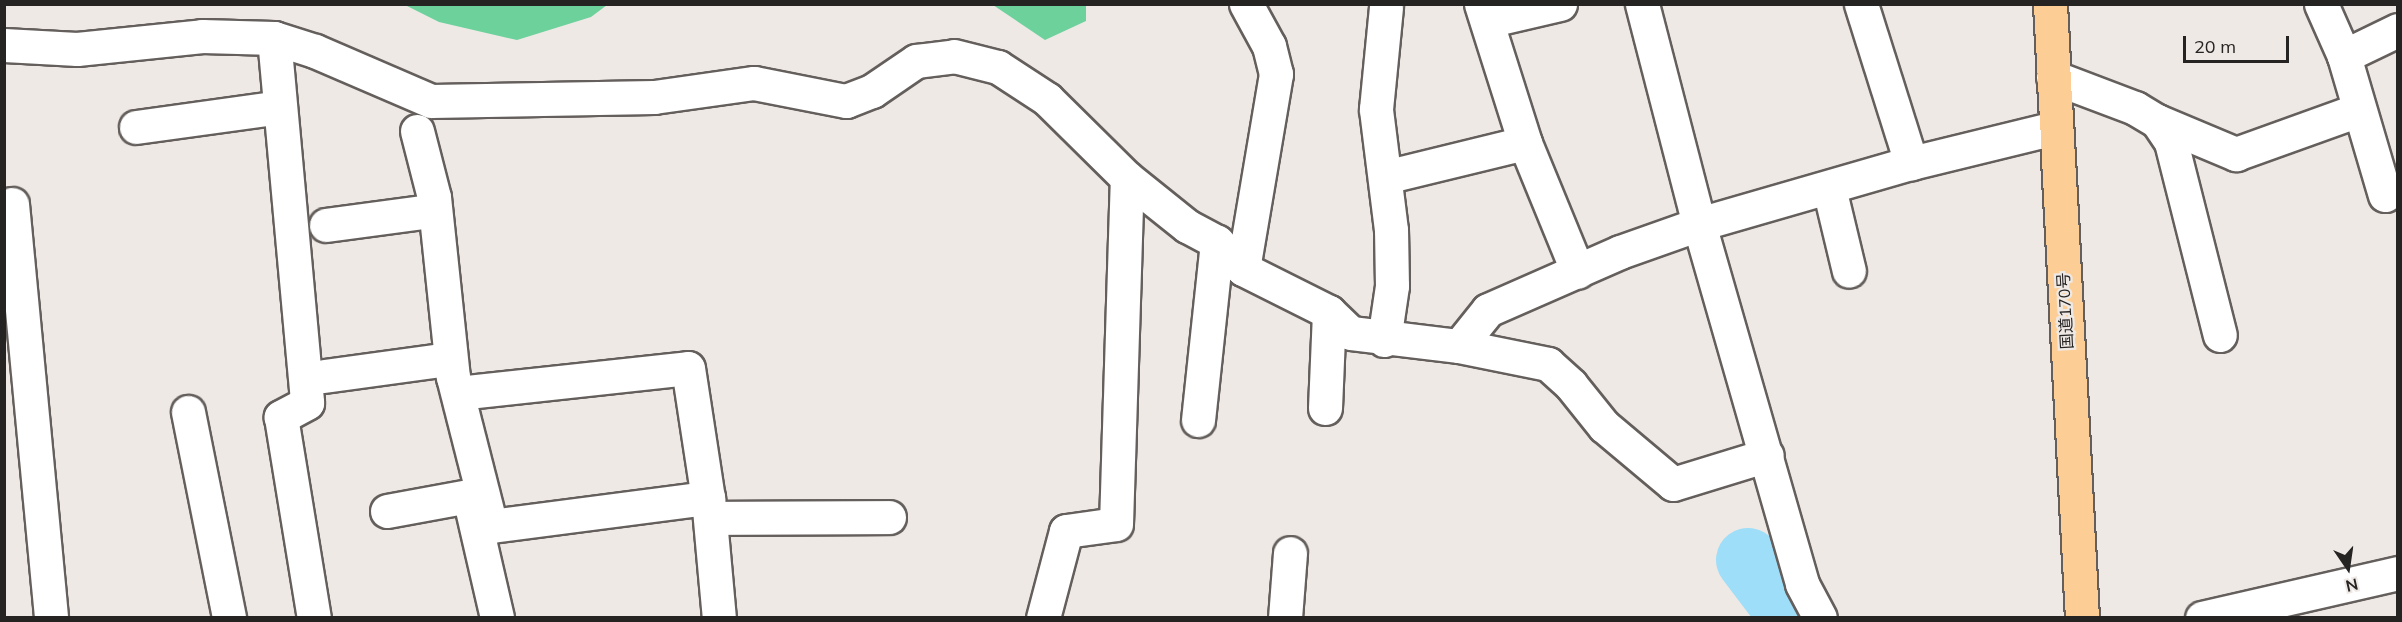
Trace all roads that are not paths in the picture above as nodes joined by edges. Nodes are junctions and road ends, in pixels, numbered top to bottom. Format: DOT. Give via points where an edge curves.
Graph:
graph roads {
  1 [pos="1246,4"];
  2 [pos="1560,4"];
  3 [pos="1642,4"];
  4 [pos="1860,4"];
  5 [pos="2050,4"];
  6 [pos="2321,4"];
  7 [pos="1386,7"];
  8 [pos="1484,13"];
  9 [pos="2397,30"];
  10 [pos="274,38"];
  11 [pos="4,45"];
  12 [pos="2344,56"];
  13 [pos="2054,77"];
  14 [pos="420,96"];
  15 [pos="280,107"];
  16 [pos="2358,110"];
  17 [pos="2157,121"];
  18 [pos="136,127"];
  19 [pos="2055,128"];
  20 [pos="417,131"];
  21 [pos="1525,142"];
  22 [pos="1911,163"];
  23 [pos="1385,177"];
  24 [pos="1127,178"];
  25 [pos="1829,188"];
  26 [pos="2385,195"];
  27 [pos="12,204"];
  28 [pos="422,212"];
  29 [pos="1699,224"];
  30 [pos="326,225"];
  31 [pos="1217,242"];
  32 [pos="1243,269"];
  33 [pos="1849,271"];
  34 [pos="1578,272"];
  35 [pos="1329,312"];
  36 [pos="2220,335"];
  37 [pos="1384,340"];
  38 [pos="1459,346"];
  39 [pos="441,360"];
  40 [pos="324,376"];
  41 [pos="458,393"];
  42 [pos="1325,408"];
  43 [pos="188,412"];
  44 [pos="1198,420"];
  45 [pos="1767,455"];
  46 [pos="469,496"];
  47 [pos="710,508"];
  48 [pos="387,511"];
  49 [pos="889,517"];
  50 [pos="1290,553"];
  51 [pos="2397,573"];
  52 [pos="51,618"];
  53 [pos="229,618"];
  54 [pos="314,618"];
  55 [pos="497,618"];
  56 [pos="719,618"];
  57 [pos="1043,618"];
  58 [pos="1285,618"];
  59 [pos="1820,618"];
  60 [pos="2082,618"];
  61 [pos="2202,618"];
  1 -- 32 [label="street" via="1269,45 1276,75"];
  2 -- 8 [label="street"];
  3 -- 29 [label="street"];
  4 -- 22 [label="street"];
  5 -- 13 [label="highway, 国道170号"];
  6 -- 12 [label="street"];
  7 -- 23 [label="street" via="1376,109"];
  8 -- 21 [label="street"];
  9 -- 12 [label="street"];
  10 -- 11 [label="street" via="202,36 77,49"];
  10 -- 14 [label="street"];
  10 -- 15 [label="street"];
  12 -- 16 [label="street"];
  13 -- 17 [label="street" via="2135,108"];
  13 -- 19 [label="highway, 国道170号"];
  14 -- 20 [label="street"];
  14 -- 24 [label="street" via="431,101 654,97 754,83 846,101 872,91 916,61 954,56 998,67 1047,99"];
  15 -- 18 [label="street"];
  15 -- 54 [label="street" via="307,402 281,417"];
  16 -- 17 [label="street" via="2236,154"];
  16 -- 26 [label="street"];
  17 -- 36 [label="street" via="2171,142"];
  19 -- 22 [label="street"];
  19 -- 60 [label="highway, 国道170号"];
  20 -- 28 [label="street"];
  20 -- 41 [label="street" via="434,197"];
  21 -- 23 [label="street"];
  21 -- 34 [label="street"];
  22 -- 25 [label="street"];
  23 -- 37 [label="street" via="1392,286"];
  24 -- 31 [label="street" via="1187,226"];
  24 -- 57 [label="street" via="1116,524 1066,531"];
  25 -- 29 [label="street"];
  25 -- 33 [label="street"];
  27 -- 52 [label="street"];
  28 -- 30 [label="street"];
  28 -- 39 [label="street"];
  29 -- 34 [label="street" via="1620,252"];
  29 -- 45 [label="street"];
  31 -- 32 [label="street"];
  31 -- 44 [label="street"];
  32 -- 35 [label="street"];
  34 -- 38 [label="street" via="1488,310"];
  35 -- 37 [label="street" via="1351,333"];
  35 -- 42 [label="street"];
  37 -- 38 [label="street"];
  38 -- 45 [label="street" via="1548,364 1604,426 1673,484"];
  39 -- 40 [label="street"];
  39 -- 46 [label="street"];
  41 -- 47 [label="street" via="491,526"];
  41 -- 47 [label="street" via="688,368"];
  43 -- 53 [label="street"];
  45 -- 59 [label="street" via="1802,584"];
  46 -- 48 [label="street"];
  46 -- 55 [label="street"];
  47 -- 49 [label="street"];
  47 -- 56 [label="street"];
  50 -- 58 [label="street"];
  51 -- 61 [label="street"];
}
